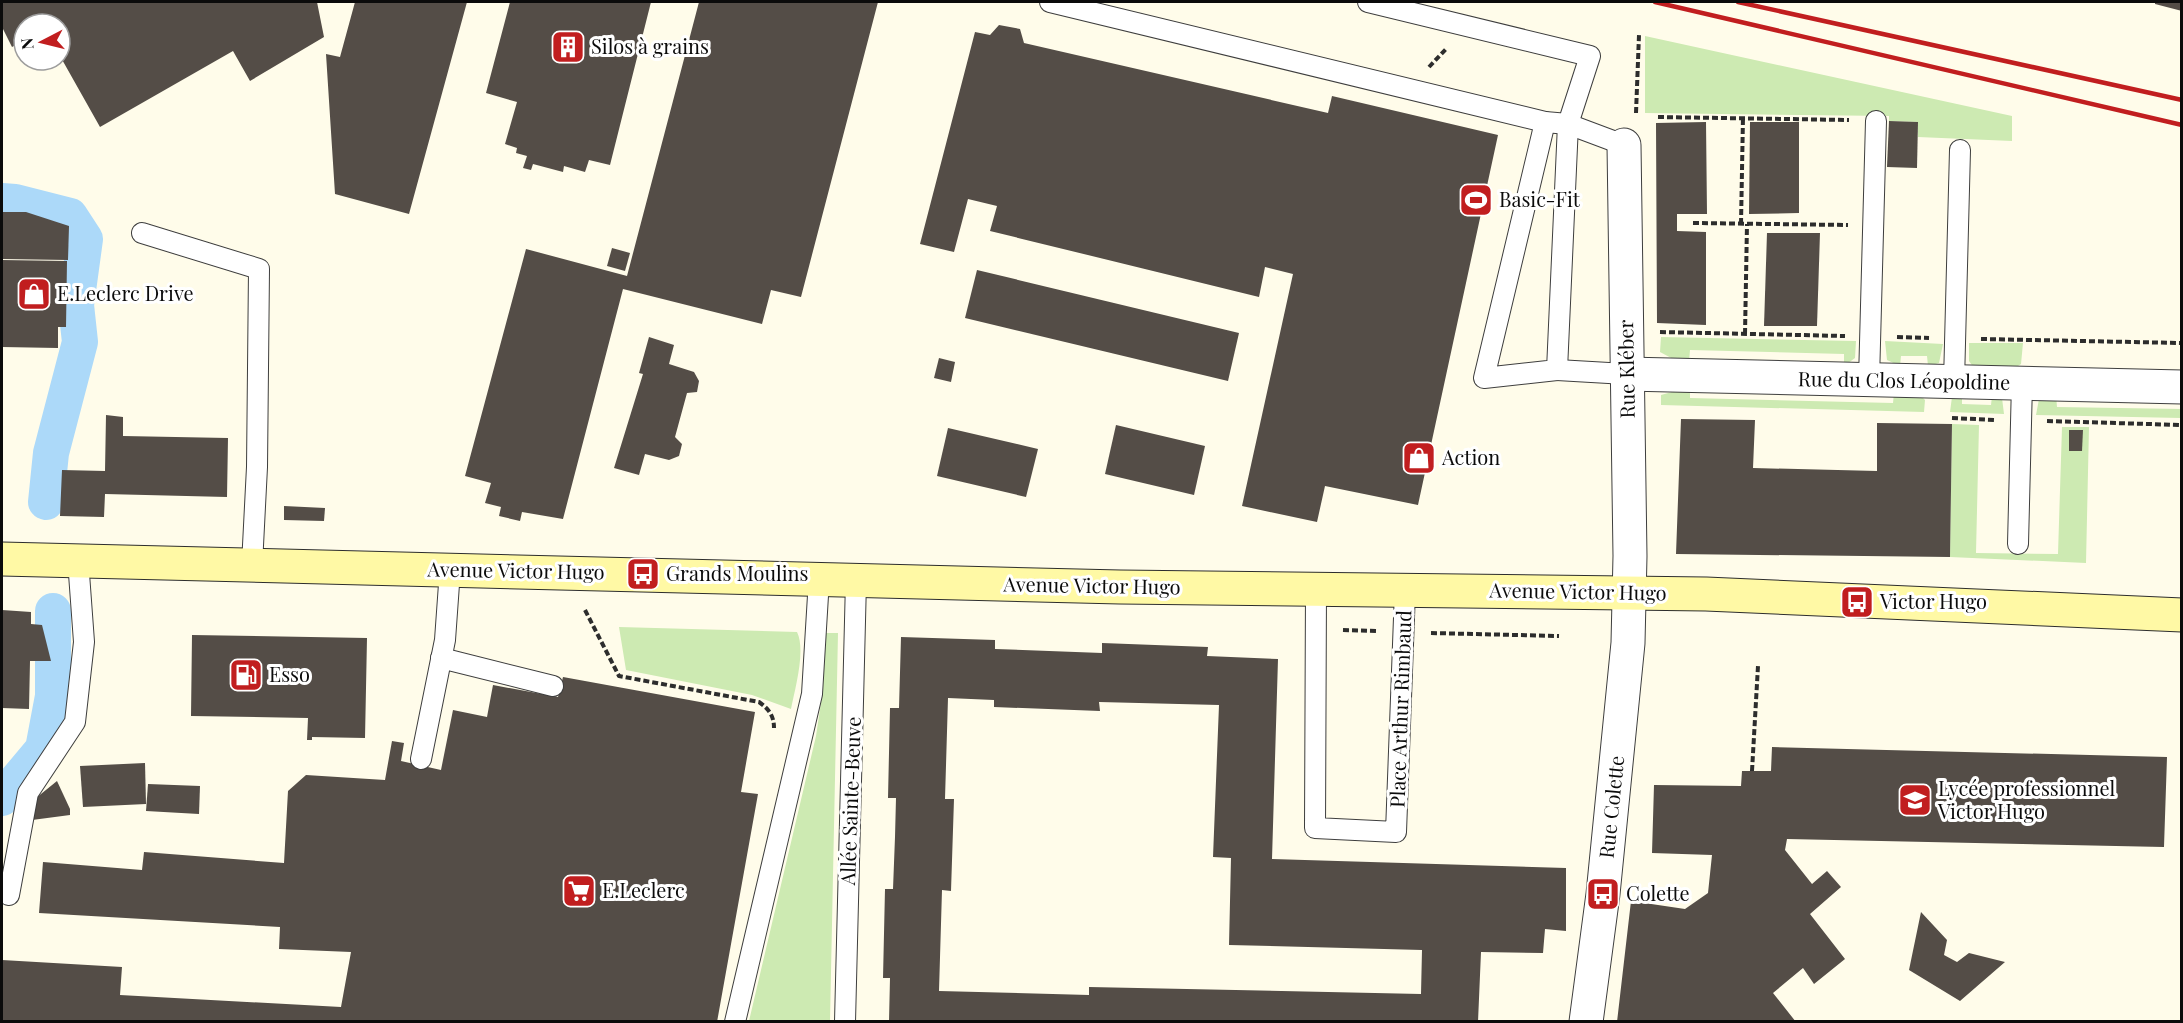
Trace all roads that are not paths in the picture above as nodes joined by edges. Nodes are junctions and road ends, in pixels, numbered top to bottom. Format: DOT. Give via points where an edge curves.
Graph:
graph roads {
  1 [pos="1050,2"];
  2 [pos="1368,2"];
  3 [pos="1876,121"];
  4 [pos="1545,122"];
  5 [pos="1568,124"];
  6 [pos="1624,145"];
  7 [pos="1960,150"];
  8 [pos="142,233"];
  9 [pos="1557,370"];
  10 [pos="1626,374"];
  11 [pos="1869,380"];
  12 [pos="1954,382"];
  13 [pos="2022,383"];
  14 [pos="2181,387"];
  15 [pos="2018,544"];
  16 [pos="2,559"];
  17 [pos="78,560"];
  18 [pos="252,565"];
  19 [pos="450,570"];
  20 [pos="819,579"];
  21 [pos="856,581"];
  22 [pos="1316,590"];
  23 [pos="1405,591"];
  24 [pos="1629,592"];
  25 [pos="2181,615"];
  26 [pos="441,658"];
  27 [pos="553,686"];
  28 [pos="421,759"];
  29 [pos="9,895"];
  30 [pos="735,1022"];
  31 [pos="845,1022"];
  32 [pos="1586,1022"];
  1 -- 4 [label="lane"];
  2 -- 5 [label="lane" via="1590,56"];
  3 -- 11 [label="lane"];
  4 -- 5 [label="lane"];
  4 -- 9 [label="lane" via="1484,378"];
  5 -- 6 [label="lane"];
  5 -- 9 [label="lane"];
  6 -- 10 [label="street, Rue Kléber"];
  7 -- 12 [label="lane"];
  8 -- 18 [label="lane" via="259,269"];
  9 -- 10 [label="lane"];
  10 -- 11 [label="street, Rue du Clos Léopoldine"];
  10 -- 24 [label="street, Rue Kléber"];
  11 -- 12 [label="street, Rue du Clos Léopoldine"];
  12 -- 13 [label="street, Rue du Clos Léopoldine"];
  13 -- 14 [label="street, Rue du Clos Léopoldine"];
  13 -- 15 [label="lane"];
  16 -- 17 [label="main road, Avenue Victor Hugo"];
  17 -- 18 [label="main road, Avenue Victor Hugo"];
  17 -- 29 [label="lane" via="84,642 75,722 27,793"];
  18 -- 19 [label="main road, Avenue Victor Hugo"];
  19 -- 20 [label="main road, Avenue Victor Hugo"];
  19 -- 26 [label="lane"];
  20 -- 21 [label="main road, Avenue Victor Hugo"];
  20 -- 30 [label="lane" via="812,694"];
  21 -- 22 [label="main road, Avenue Victor Hugo"];
  21 -- 31 [label="lane, Allée Sainte-Beuve"];
  22 -- 23 [label="main road, Avenue Victor Hugo"];
  22 -- 23 [label="lane, Place Arthur Rimbaud" via="1315,828 1396,832"];
  23 -- 24 [label="main road, Avenue Victor Hugo"];
  24 -- 25 [label="main road, Avenue Victor Hugo"];
  24 -- 32 [label="street, Rue Colette" via="1628,644 1603,894"];
  26 -- 27 [label="lane"];
  26 -- 28 [label="lane"];
}
